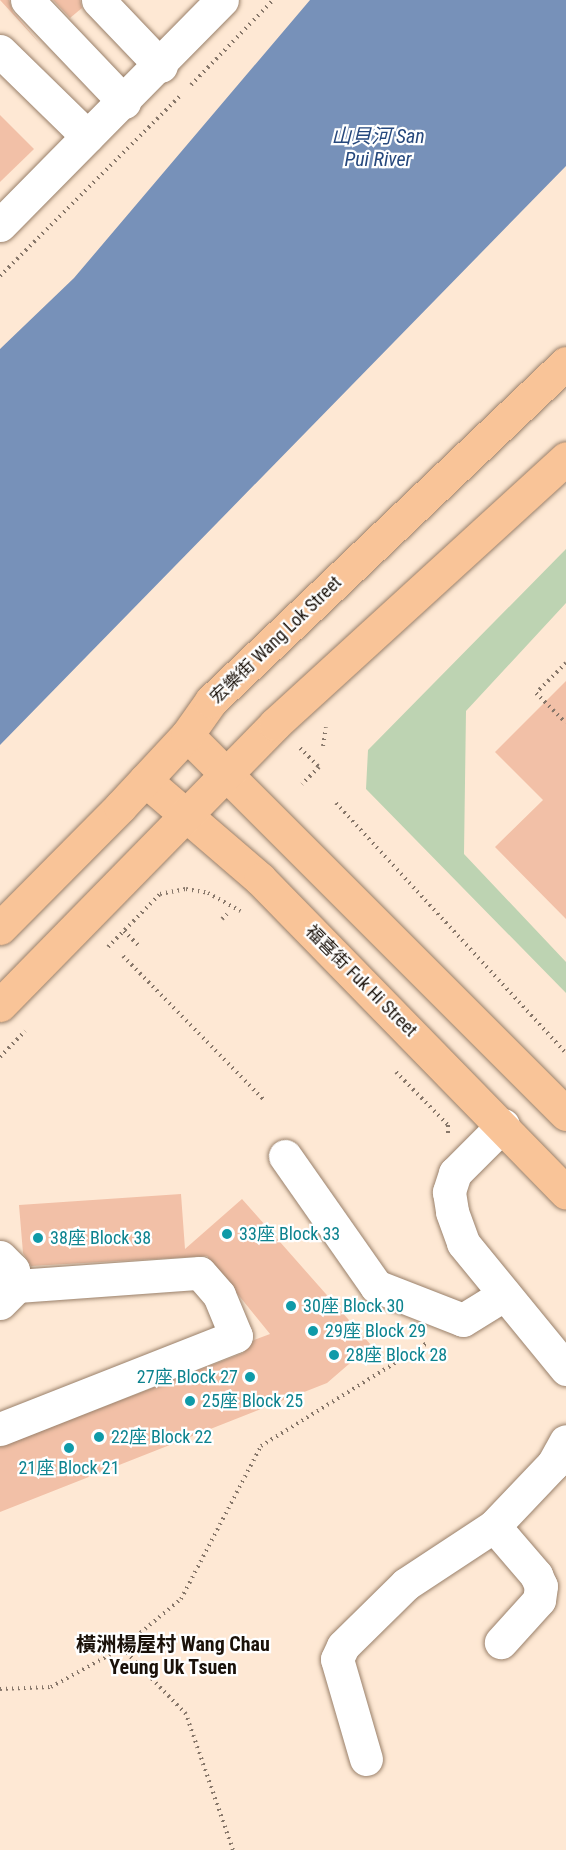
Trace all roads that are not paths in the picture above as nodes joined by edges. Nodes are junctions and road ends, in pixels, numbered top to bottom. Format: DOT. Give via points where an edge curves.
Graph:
graph roads {
  1 [pos="27,0"];
  2 [pos="98,0"];
  3 [pos="222,0"];
  4 [pos="0,51"];
  5 [pos="161,66"];
  6 [pos="124,102"];
  7 [pos="87,136"];
  8 [pos="0,225"];
  9 [pos="566,363"];
  10 [pos="566,458"];
  11 [pos="187,735"];
  12 [pos="228,773"];
  13 [pos="145,780"];
  14 [pos="188,814"];
  15 [pos="0,928"];
  16 [pos="0,1005"];
  17 [pos="566,1114"];
  18 [pos="503,1125"];
  19 [pos="285,1156"];
  20 [pos="566,1193"];
  21 [pos="0,1257"];
  22 [pos="8,1294"];
  23 [pos="505,1294"];
  24 [pos="566,1370"];
  25 [pos="0,1429"];
  26 [pos="566,1441"];
  27 [pos="494,1526"];
  28 [pos="501,1642"];
  29 [pos="366,1759"];
  1 -- 6 [label="street"];
  2 -- 5 [label="street"];
  3 -- 5 [label="street"];
  4 -- 7 [label="street"];
  5 -- 6 [label="street"];
  6 -- 7 [label="street"];
  7 -- 8 [label="street"];
  9 -- 11 [label="main road, 宏樂街 Wang Lok Street" via="211,701"];
  10 -- 12 [label="main road"];
  11 -- 12 [label="main road"];
  11 -- 13 [label="main road, 宏樂街 Wang Lok Street"];
  12 -- 14 [label="main road"];
  12 -- 17 [label="main road"];
  13 -- 14 [label="main road, 福喜街 Fuk Hi Street"];
  13 -- 15 [label="main road, 宏樂街 Wang Lok Street"];
  14 -- 16 [label="main road"];
  14 -- 18 [label="main road, 福喜街 Fuk Hi Street" via="266,885"];
  18 -- 20 [label="main road, 福喜街 Fuk Hi Street"];
  18 -- 23 [label="street" via="455,1173 449,1192 463,1243"];
  19 -- 23 [label="street" via="376,1286 464,1320"];
  21 -- 22 [label="street" via="13,1270"];
  22 -- 25 [label="street" via="200,1273 219,1294 236,1336"];
  23 -- 24 [label="street"];
  26 -- 27 [label="street" via="553,1464"];
  27 -- 28 [label="street" via="541,1586 539,1600"];
  27 -- 29 [label="street" via="406,1584 343,1646 337,1659"];
}
